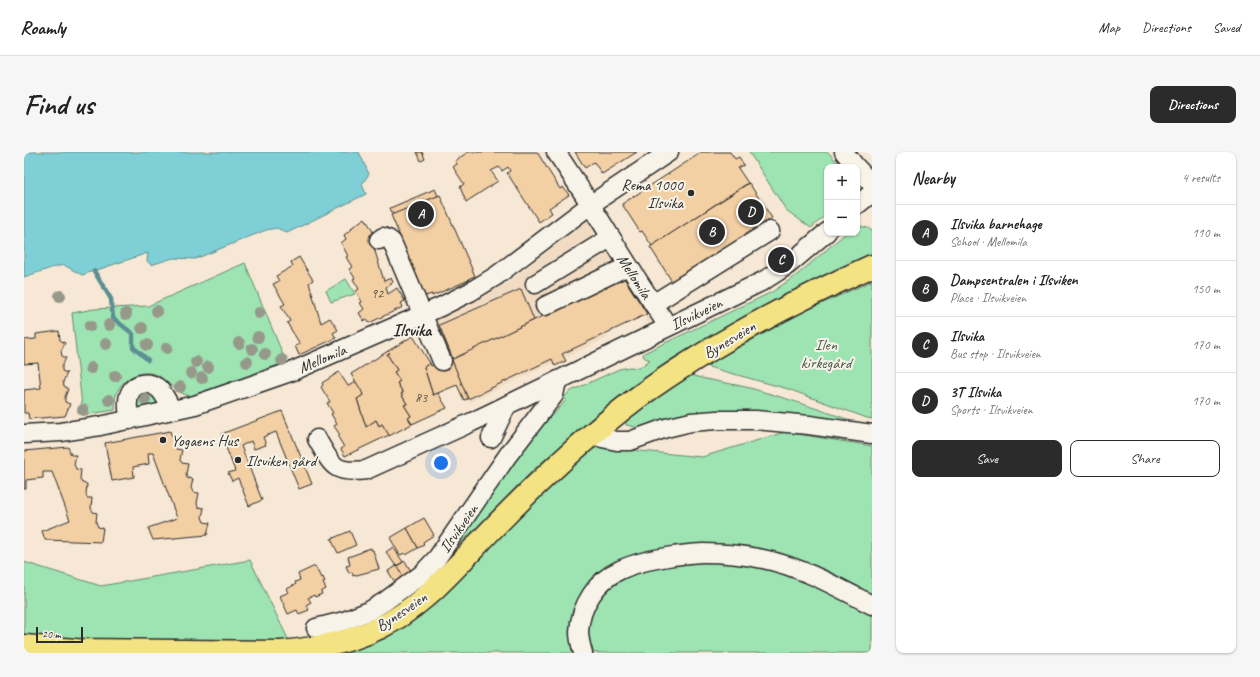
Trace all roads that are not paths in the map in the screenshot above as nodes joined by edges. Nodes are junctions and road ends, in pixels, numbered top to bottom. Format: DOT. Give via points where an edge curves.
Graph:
graph roads {
  1 [pos="556,152"];
  2 [pos="669,152"];
  3 [pos="844,152"];
  4 [pos="854,164"];
  5 [pos="860,170"];
  6 [pos="872,184"];
  7 [pos="872,193"];
  8 [pos="860,203"];
  9 [pos="590,205"];
  10 [pos="770,231"];
  11 [pos="824,235"];
  12 [pos="610,238"];
  13 [pos="379,240"];
  14 [pos="628,266"];
  15 [pos="872,266"];
  16 [pos="535,284"];
  17 [pos="653,304"];
  18 [pos="545,306"];
  19 [pos="422,315"];
  20 [pos="668,326"];
  21 [pos="442,361"];
  22 [pos="557,381"];
  23 [pos="507,405"];
  24 [pos="172,410"];
  25 [pos="130,420"];
  26 [pos="596,430"];
  27 [pos="24,434"];
  28 [pos="872,434"];
  29 [pos="491,438"];
  30 [pos="317,439"];
  31 [pos="872,605"];
  32 [pos="316,628"];
  33 [pos="24,646"];
  34 [pos="583,653"];
  1 -- 9 [label="street, Mellomila"];
  2 -- 9 [label="street, Mellomila"];
  3 -- 4 [label="street"];
  5 -- 6 [label="street"];
  7 -- 8 [label="street"];
  9 -- 12 [label="street, Mellomila"];
  9 -- 19 [label="street, Mellomila" via="496,276 470,292"];
  10 -- 17 [label="street"];
  11 -- 20 [label="street, Ilsvikveien" via="788,265 763,281"];
  12 -- 14 [label="street, Mellomila"];
  12 -- 16 [label="street"];
  13 -- 19 [label="street" via="383,237 392,242"];
  14 -- 17 [label="street, Mellomila"];
  14 -- 18 [label="street"];
  15 -- 26 [label="main road, Bynesveien" via="808,295 748,327 637,398"];
  17 -- 20 [label="street, Mellomila"];
  19 -- 21 [label="street"];
  19 -- 24 [label="street, Mellomila" via="293,371 195,405"];
  20 -- 22 [label="street, Ilsvikveien"];
  22 -- 23 [label="street, Ilsvikveien"];
  22 -- 32 [label="street, Ilsvikveien" via="554,395 508,455 437,558 422,574 369,611"];
  23 -- 29 [label="street"];
  23 -- 30 [label="street, Ilsvikveien" via="366,470 350,472 335,467"];
  24 -- 25 [label="street, Mellomila"];
  24 -- 25 [label="street" via="160,390 149,383 144,383 137,385 129,394"];
  25 -- 27 [label="street, Mellomila" via="61,432"];
  26 -- 28 [label="street" via="602,438 630,441 691,422 756,420"];
  26 -- 33 [label="main road, Bynesveien" via="549,471 440,583 392,621 367,634 312,649 282,652 76,650"];
  31 -- 34 [label="street" via="815,576 764,559 704,553 657,558 619,570 605,579 595,590 580,622"];
}
